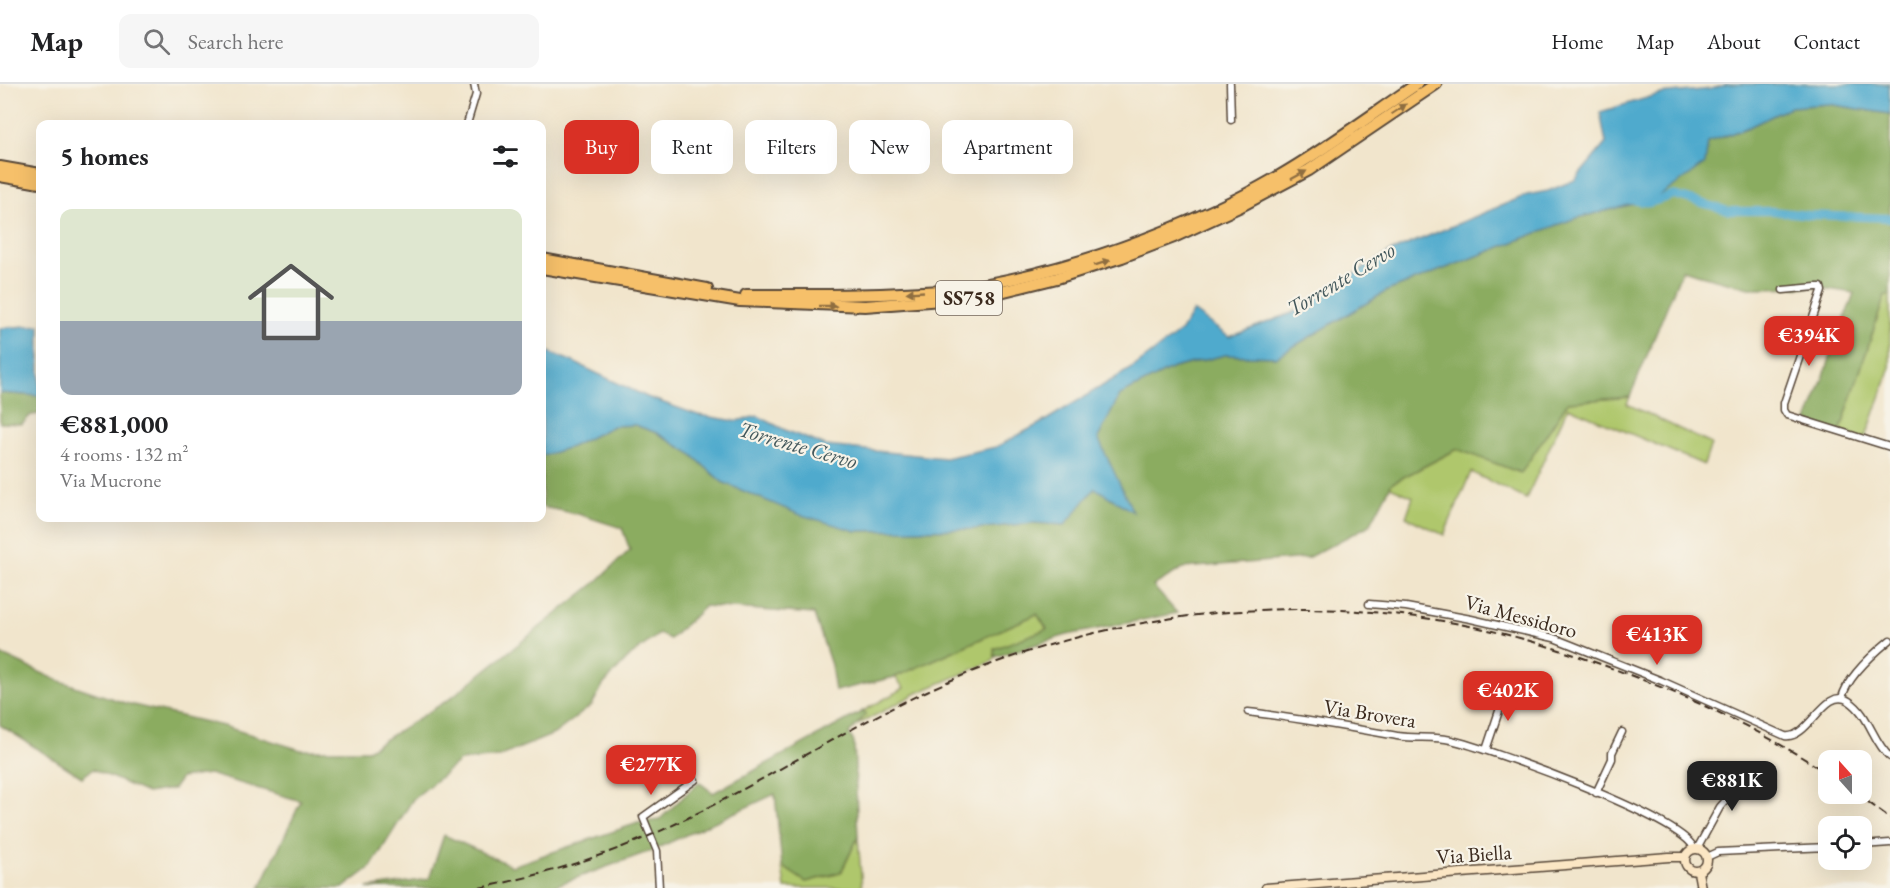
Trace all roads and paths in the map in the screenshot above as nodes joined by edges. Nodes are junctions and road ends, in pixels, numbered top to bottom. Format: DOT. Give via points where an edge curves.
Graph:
graph roads {
  1 [pos="474,84"];
  2 [pos="1230,84"];
  3 [pos="1417,84"];
  4 [pos="1436,84"];
  5 [pos="468,120"];
  6 [pos="1231,120"];
  7 [pos="0,167"];
  8 [pos="36,173"];
  9 [pos="0,176"];
  10 [pos="36,182"];
  11 [pos="546,260"];
  12 [pos="546,269"];
  13 [pos="1783,290"];
  14 [pos="1890,447"];
  15 [pos="1369,604"];
  16 [pos="1890,640"];
  17 [pos="1508,687"];
  18 [pos="1842,698"];
  19 [pos="1248,712"];
  20 [pos="1622,732"];
  21 [pos="1486,750"];
  22 [pos="1890,757"];
  23 [pos="1756,766"];
  24 [pos="695,780"];
  25 [pos="1596,793"];
  26 [pos="1890,843"];
  27 [pos="1872,844"];
  28 [pos="1818,847"];
  29 [pos="1695,849"];
  30 [pos="1685,857"];
  31 [pos="1707,857"];
  32 [pos="1698,872"];
  33 [pos="659,888"];
  34 [pos="1266,888"];
  35 [pos="1701,888"];
  1 -- 5 [label="street" via="476,94"];
  2 -- 6 [label="street"];
  3 -- 11 [label="highway, SS758, one-way" via="1306,160 1238,199 1115,249 1012,279 949,291 738,295"];
  12 -- 4 [label="highway, SS758, one-way" via="740,301 865,306 980,297 1122,257 1239,207 1309,170"];
  7 -- 8 [label="highway"];
  9 -- 10 [label="highway"];
  13 -- 14 [label="street" via="1821,287 1822,291 1784,404 1787,415"];
  15 -- 18 [label="street, Via Messidoro" via="1471,619 1554,638 1792,738 1828,703"];
  16 -- 18 [label="street" via="1859,670"];
  17 -- 21 [label="street"];
  18 -- 22 [label="street" via="1867,718"];
  19 -- 21 [label="street, Via Brovera" via="1404,737 1441,738"];
  20 -- 25 [label="street"];
  21 -- 25 [label="street, Via Brovera"];
  23 -- 29 [label="street" via="1720,807"];
  24 -- 33 [label="street" via="643,817 657,851"];
  25 -- 29 [label="street, Via Brovera" via="1656,819"];
  26 -- 27 [label="street"];
  28 -- 31 [label="street" via="1718,852"];
  29 -- 30 [label="street"];
  29 -- 31 [label="street"];
  30 -- 32 [label="street" via="1688,869"];
  30 -- 34 [label="street, Via Biella"];
  31 -- 32 [label="street" via="1706,865"];
  32 -- 35 [label="street"];
}
